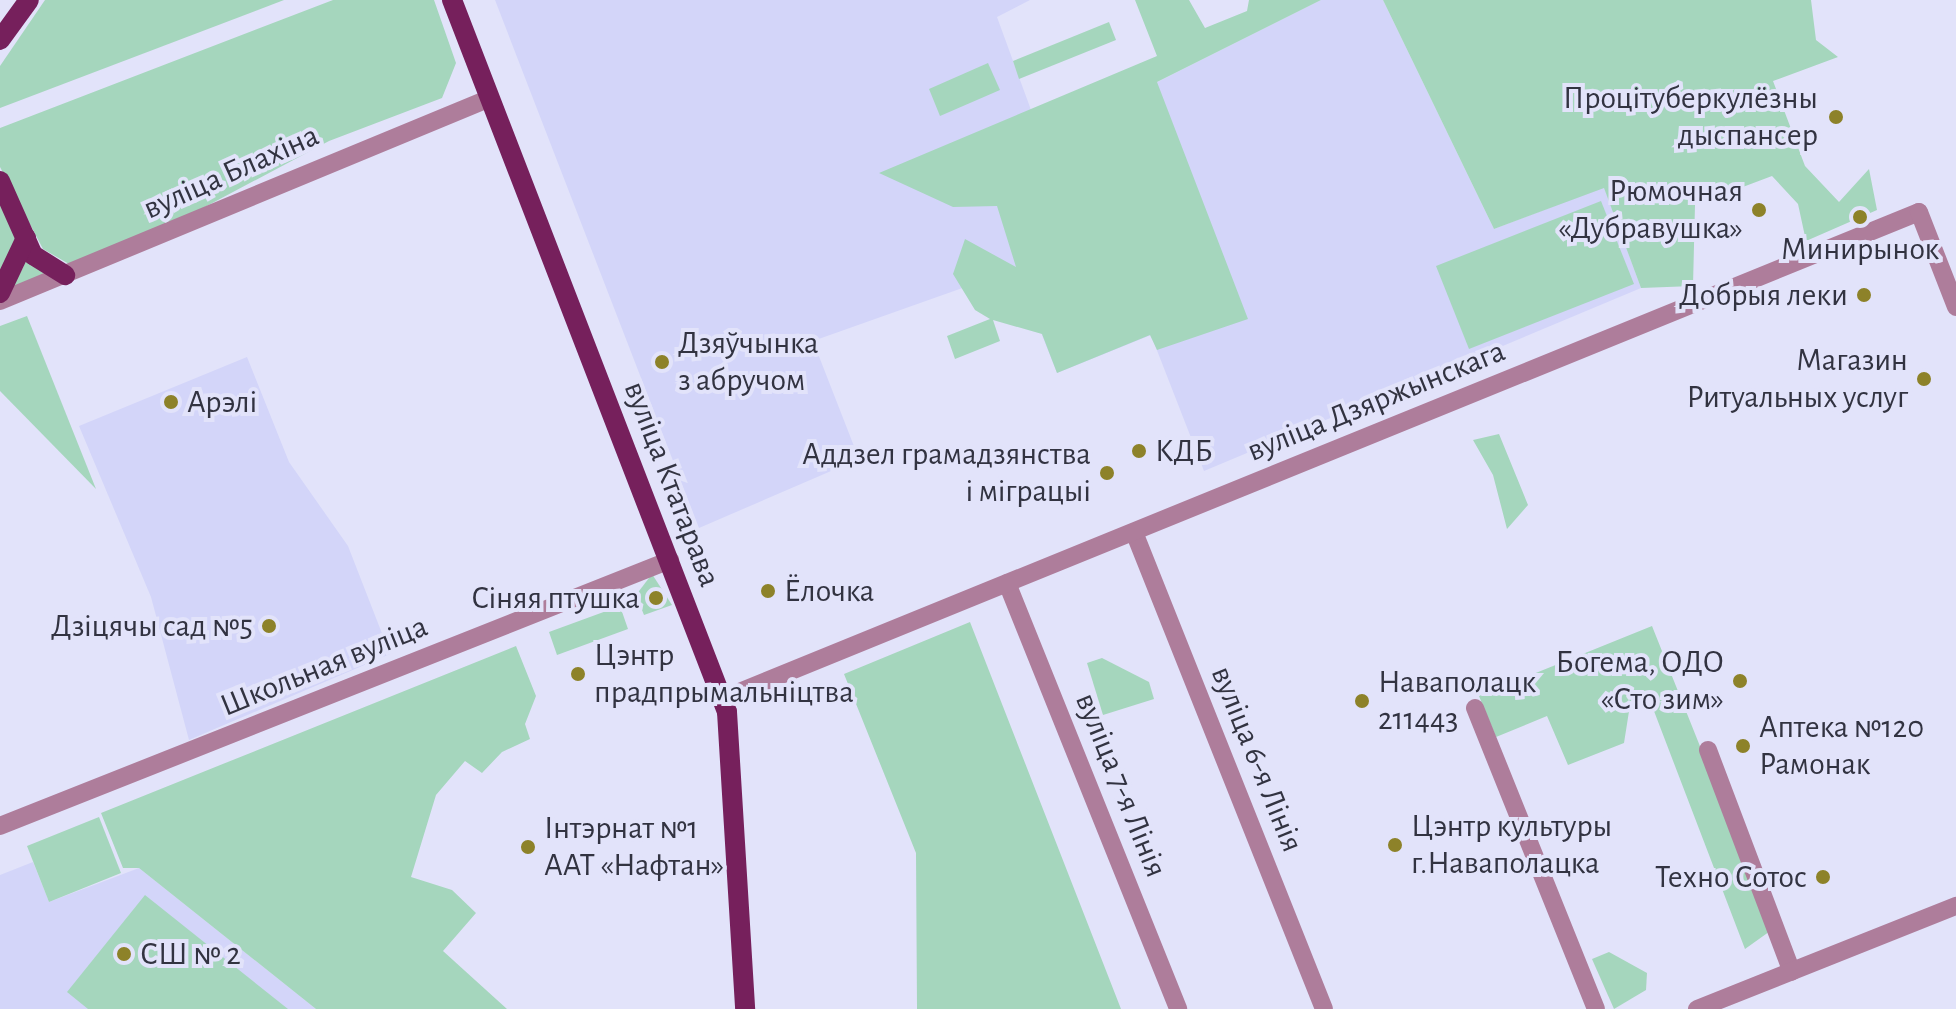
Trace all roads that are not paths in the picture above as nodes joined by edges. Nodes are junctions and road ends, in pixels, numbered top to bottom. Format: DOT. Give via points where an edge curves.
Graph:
graph roads {
  1 [pos="29,0"];
  2 [pos="452,0"];
  3 [pos="0,40"];
  4 [pos="488,99"];
  5 [pos="0,181"];
  6 [pos="26,238"];
  7 [pos="65,275"];
  8 [pos="0,293"];
  9 [pos="0,301"];
  10 [pos="1956,307"];
  11 [pos="1134,532"];
  12 [pos="670,560"];
  13 [pos="1007,583"];
  14 [pos="722,699"];
  15 [pos="1475,708"];
  16 [pos="1708,750"];
  17 [pos="0,826"];
  18 [pos="1956,906"];
  19 [pos="1792,972"];
  20 [pos="745,1009"];
  21 [pos="1178,1009"];
  22 [pos="1324,1009"];
  23 [pos="1596,1009"];
  24 [pos="1697,1009"];
  1 -- 3 [label="main road"];
  2 -- 4 [label="main road, вуліца Ктатарава"];
  4 -- 7 [label="street, вуліца Блахіна"];
  4 -- 12 [label="main road, вуліца Ктатарава"];
  5 -- 6 [label="main road"];
  6 -- 7 [label="main road" via="47,269"];
  6 -- 8 [label="main road"];
  7 -- 9 [label="street, вуліца Блахіна"];
  10 -- 11 [label="street, вуліца Дзяржынскага" via="1919,212"];
  11 -- 13 [label="street, вуліца Дзяржынскага"];
  11 -- 22 [label="street, вуліца 6-я Лінія"];
  12 -- 14 [label="main road, вуліца Ктатарава"];
  12 -- 17 [label="street, Школьная вуліца"];
  13 -- 14 [label="street, вуліца Дзяржынскага"];
  13 -- 21 [label="street, вуліца 7-я Лінія"];
  14 -- 20 [label="main road, вуліца Ктатарава" via="734,760"];
  15 -- 23 [label="street"];
  16 -- 19 [label="street"];
  18 -- 19 [label="street"];
  19 -- 24 [label="street"];
}
